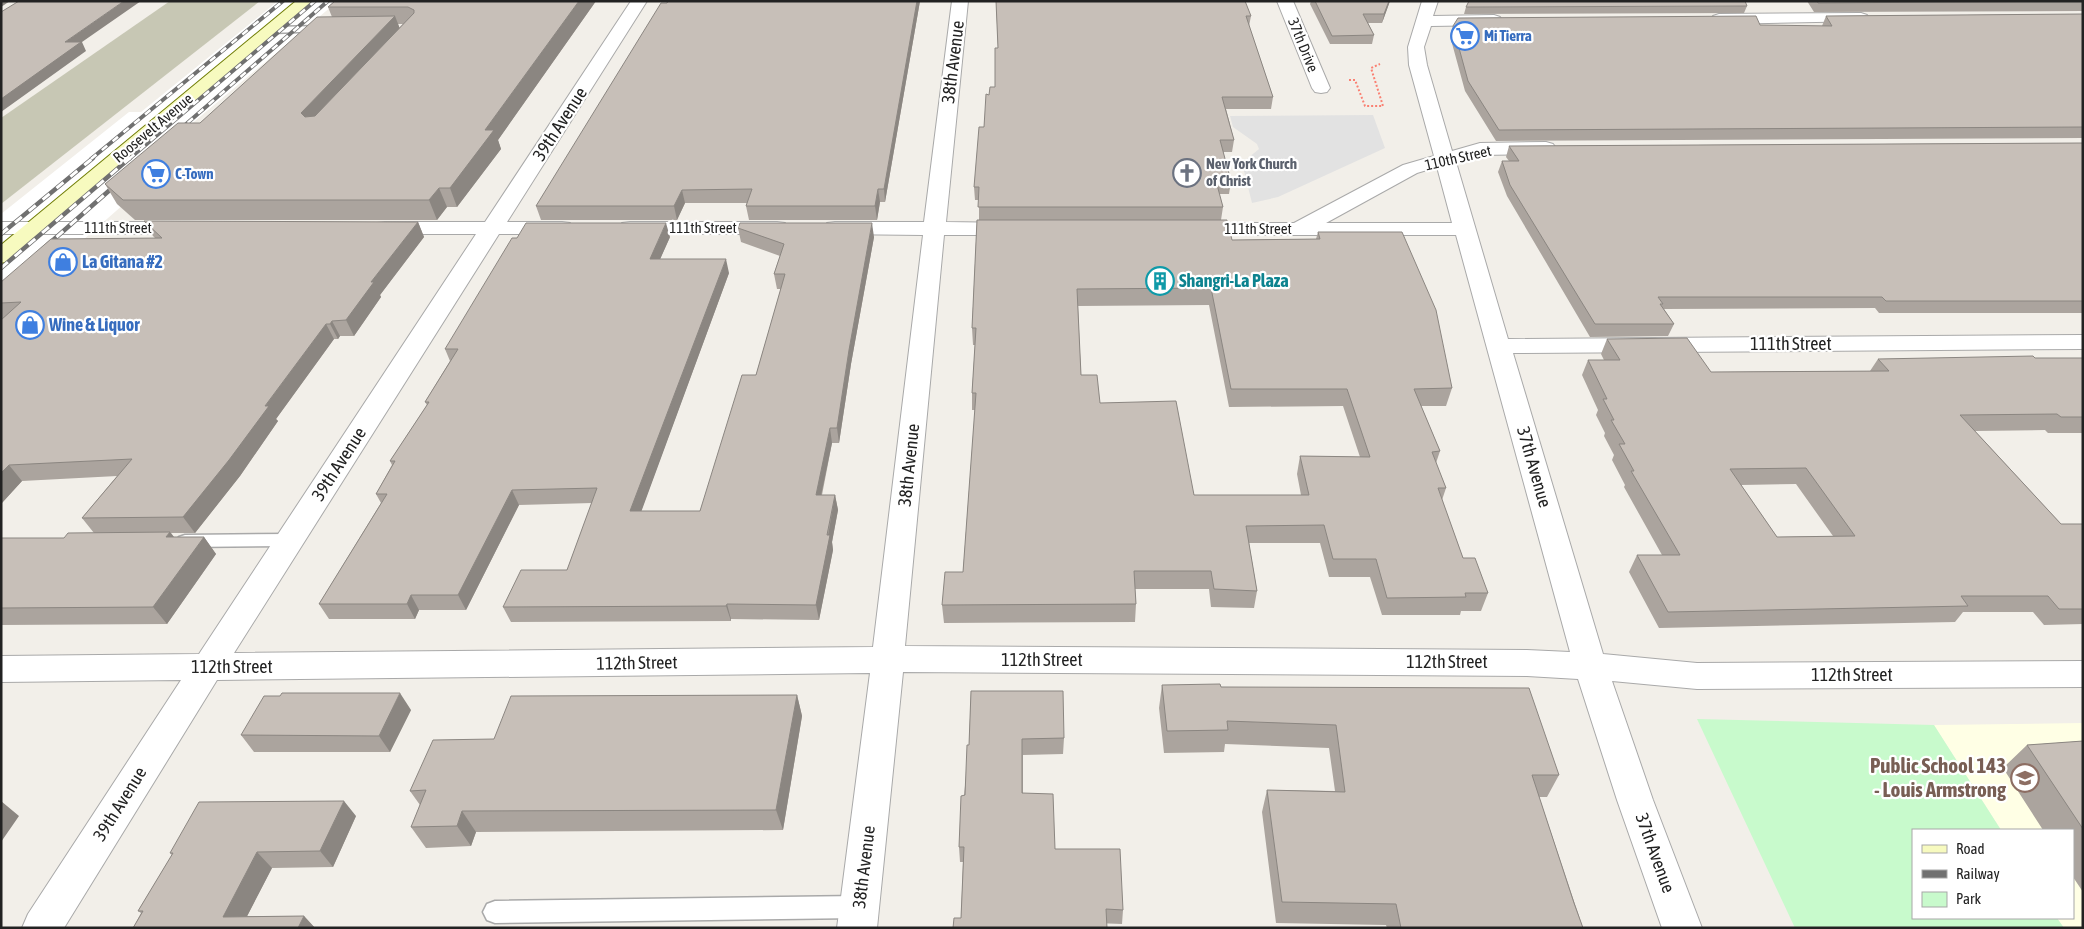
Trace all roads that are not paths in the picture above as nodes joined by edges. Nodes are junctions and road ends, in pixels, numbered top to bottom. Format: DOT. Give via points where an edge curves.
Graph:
graph roads {
  1 [pos="306,1"];
  2 [pos="639,1"];
  3 [pos="960,1"];
  4 [pos="1285,1"];
  5 [pos="1775,1"];
  6 [pos="1426,11"];
  7 [pos="1876,18"];
  8 [pos="1708,19"];
  9 [pos="1786,19"];
  10 [pos="1511,20"];
  11 [pos="336,29"];
  12 [pos="271,30"];
  13 [pos="1321,88"];
  14 [pos="1568,148"];
  15 [pos="1445,160"];
  16 [pos="1,228"];
  17 [pos="35,228"];
  18 [pos="201,228"];
  19 [pos="361,228"];
  20 [pos="493,228"];
  21 [pos="582,228"];
  22 [pos="610,228"];
  23 [pos="933,228"];
  24 [pos="1036,228"];
  25 [pos="1175,228"];
  26 [pos="1298,229"];
  27 [pos="1466,229"];
  28 [pos="1,256"];
  29 [pos="2083,342"];
  30 [pos="1499,346"];
  31 [pos="290,540"];
  32 [pos="171,541"];
  33 [pos="888,660"];
  34 [pos="1590,666"];
  35 [pos="208,667"];
  36 [pos="1,669"];
  37 [pos="2083,674"];
  38 [pos="494,912"];
  39 [pos="858,918"];
  40 [pos="42,928"];
  41 [pos="1682,928"];
  1 -- 12 [label="main road, Roosevelt Avenue"];
  2 -- 20 [label="street, 39th Avenue"];
  3 -- 23 [label="street, 38th Avenue"];
  4 -- 13 [label="street, 37th Drive"];
  5 -- 9 [label="street"];
  6 -- 10 [label="street"];
  6 -- 15 [label="street, 37th Avenue" via="1416,47 1418,65"];
  7 -- 9 [label="street"];
  8 -- 9 [label="street"];
  11 -- 12 [label="lane"];
  12 -- 17 [label="main road, Roosevelt Avenue"];
  14 -- 15 [label="street, 110th Street" via="1488,149"];
  15 -- 26 [label="street, 110th Street" via="1410,169"];
  15 -- 27 [label="street, 37th Avenue"];
  16 -- 17 [label="street, 111th Street"];
  17 -- 18 [label="street, 111th Street"];
  17 -- 28 [label="main road, Roosevelt Avenue"];
  19 -- 20 [label="street"];
  20 -- 21 [label="street"];
  20 -- 31 [label="street, 39th Avenue"];
  22 -- 23 [label="street, 111th Street"];
  23 -- 24 [label="street, 111th Street"];
  23 -- 33 [label="street, 38th Avenue"];
  25 -- 26 [label="street, 111th Street"];
  26 -- 27 [label="street, 111th Street"];
  27 -- 30 [label="street, 37th Avenue"];
  29 -- 30 [label="street, 111th Street"];
  30 -- 34 [label="street, 37th Avenue"];
  31 -- 32 [label="lane"];
  31 -- 35 [label="street, 39th Avenue"];
  33 -- 34 [label="street, 112th Street" via="1490,662"];
  33 -- 35 [label="street, 112th Street"];
  33 -- 39 [label="street, 38th Avenue"];
  34 -- 37 [label="street, 112th Street" via="1698,676"];
  34 -- 41 [label="street, 37th Avenue"];
  35 -- 36 [label="street, 112th Street"];
  35 -- 40 [label="street, 39th Avenue"];
  38 -- 39 [label="lane"];
}
